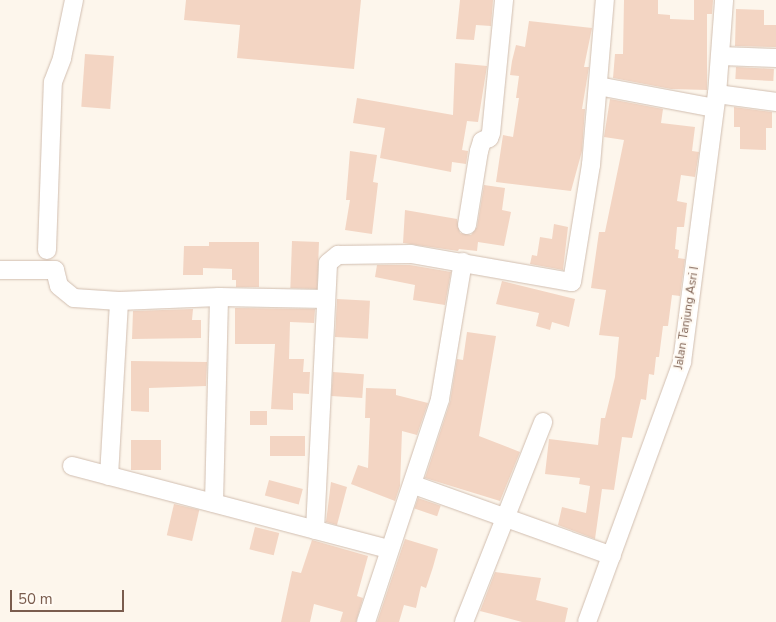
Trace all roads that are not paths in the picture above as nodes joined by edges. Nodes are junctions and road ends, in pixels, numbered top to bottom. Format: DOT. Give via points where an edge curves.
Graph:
graph roads {
  1 [pos="74,0"];
  2 [pos="504,0"];
  3 [pos="605,0"];
  4 [pos="724,0"];
  5 [pos="720,56"];
  6 [pos="776,58"];
  7 [pos="598,86"];
  8 [pos="716,100"];
  9 [pos="776,102"];
  10 [pos="467,225"];
  11 [pos="48,250"];
  12 [pos="462,262"];
  13 [pos="0,270"];
  14 [pos="219,297"];
  15 [pos="326,299"];
  16 [pos="118,301"];
  17 [pos="542,422"];
  18 [pos="72,466"];
  19 [pos="109,476"];
  20 [pos="414,485"];
  21 [pos="214,503"];
  22 [pos="503,519"];
  23 [pos="315,530"];
  24 [pos="388,550"];
  25 [pos="612,556"];
  26 [pos="366,622"];
  27 [pos="464,622"];
  28 [pos="587,622"];
  1 -- 11 [label="street" via="62,58 53,82"];
  2 -- 10 [label="street" via="491,132 489,138 482,141 479,151"];
  3 -- 7 [label="street"];
  4 -- 5 [label="street, Jalan Tanjung Asri I"];
  5 -- 6 [label="street"];
  5 -- 8 [label="street, Jalan Tanjung Asri I"];
  7 -- 8 [label="street"];
  7 -- 12 [label="street" via="584,214 572,282"];
  8 -- 9 [label="street"];
  8 -- 25 [label="street, Jalan Tanjung Asri I" via="682,362"];
  12 -- 15 [label="street" via="411,254 338,255 328,263"];
  12 -- 20 [label="street" via="440,399"];
  13 -- 16 [label="street" via="55,270 59,286 74,298"];
  14 -- 15 [label="street"];
  14 -- 16 [label="street"];
  14 -- 21 [label="street"];
  15 -- 23 [label="street"];
  16 -- 19 [label="street"];
  17 -- 22 [label="street"];
  18 -- 19 [label="street"];
  19 -- 21 [label="street"];
  20 -- 22 [label="street"];
  20 -- 24 [label="street"];
  21 -- 23 [label="street"];
  22 -- 25 [label="street"];
  22 -- 27 [label="street"];
  23 -- 24 [label="street"];
  24 -- 26 [label="street"];
  25 -- 28 [label="street, Jalan Tanjung Asri I"];
}
